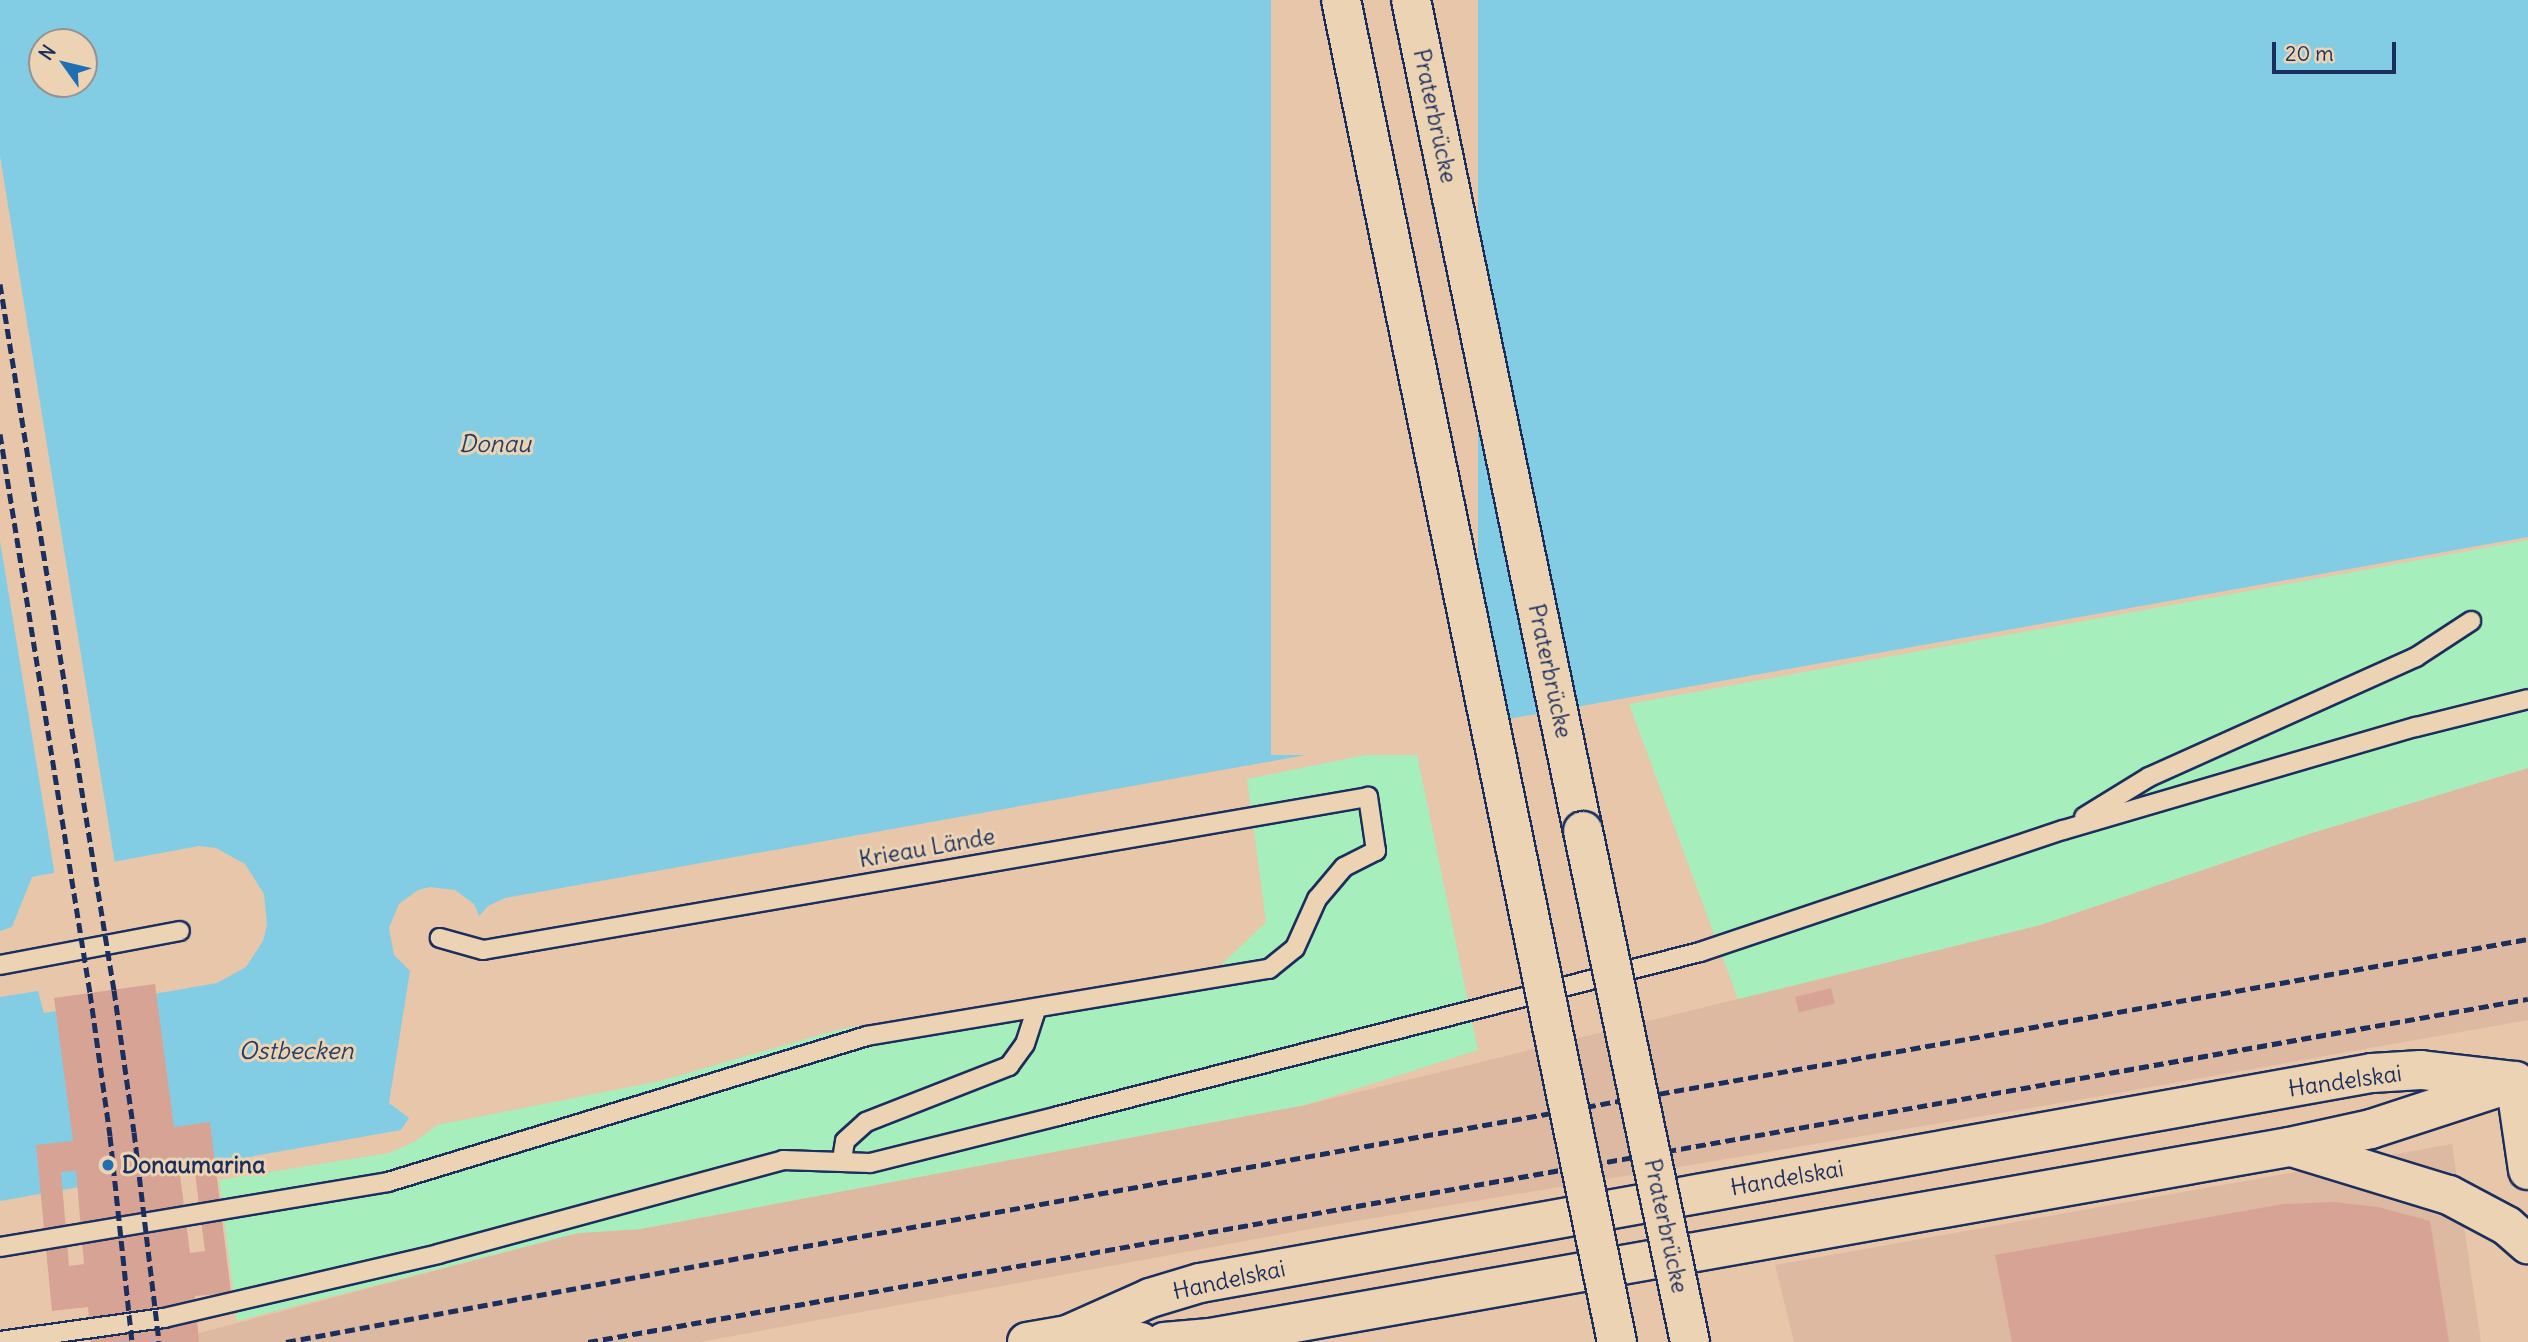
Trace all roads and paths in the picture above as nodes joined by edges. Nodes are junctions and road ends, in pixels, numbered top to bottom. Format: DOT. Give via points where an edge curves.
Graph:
graph roads {
  1 [pos="1341,0"];
  2 [pos="1411,0"];
  3 [pos="2471,621"];
  4 [pos="2528,699"];
  5 [pos="2063,830"];
  6 [pos="180,931"];
  7 [pos="440,938"];
  8 [pos="0,965"];
  9 [pos="1036,1010"];
  10 [pos="2522,1080"];
  11 [pos="2289,1147"];
  12 [pos="842,1160"];
  13 [pos="2528,1170"];
  14 [pos="2528,1244"];
  15 [pos="0,1247"];
  16 [pos="1068,1335"];
  17 [pos="0,1341"];
  18 [pos="1027,1342"];
  19 [pos="1141,1342"];
  20 [pos="1164,1342"];
  21 [pos="1617,1342"];
  22 [pos="1690,1342"];
  1 -- 21 [label="main road, bridge"];
  2 -- 22 [label="main road, Praterbrücke, bridge"];
  3 -- 5 [label="lane" via="2416,657 2149,777"];
  4 -- 5 [label="lane"];
  5 -- 12 [label="lane" via="1700,952 870,1163"];
  6 -- 8 [label="lane"];
  7 -- 9 [label="lane, Krieau Lände" via="483,950 1368,797 1376,851 1344,867 1317,899 1295,948 1269,969"];
  9 -- 12 [label="lane" via="1025,1044 1009,1066 866,1122 845,1140"];
  9 -- 15 [label="lane" via="867,1036 388,1182"];
  10 -- 11 [label="main road, Handelskai" via="2371,1129"];
  10 -- 13 [label="main road"];
  10 -- 16 [label="main road, Handelskai" via="2421,1070 2372,1073 1200,1283 1150,1298"];
  11 -- 14 [label="main road" via="2449,1195 2507,1226"];
  11 -- 20 [label="main road, Handelskai" via="1237,1333"];
  12 -- 17 [label="lane" via="783,1160 438,1254 164,1318"];
  16 -- 18 [label="main road, Handelskai"];
  16 -- 19 [label="main road, Handelskai"];
}
